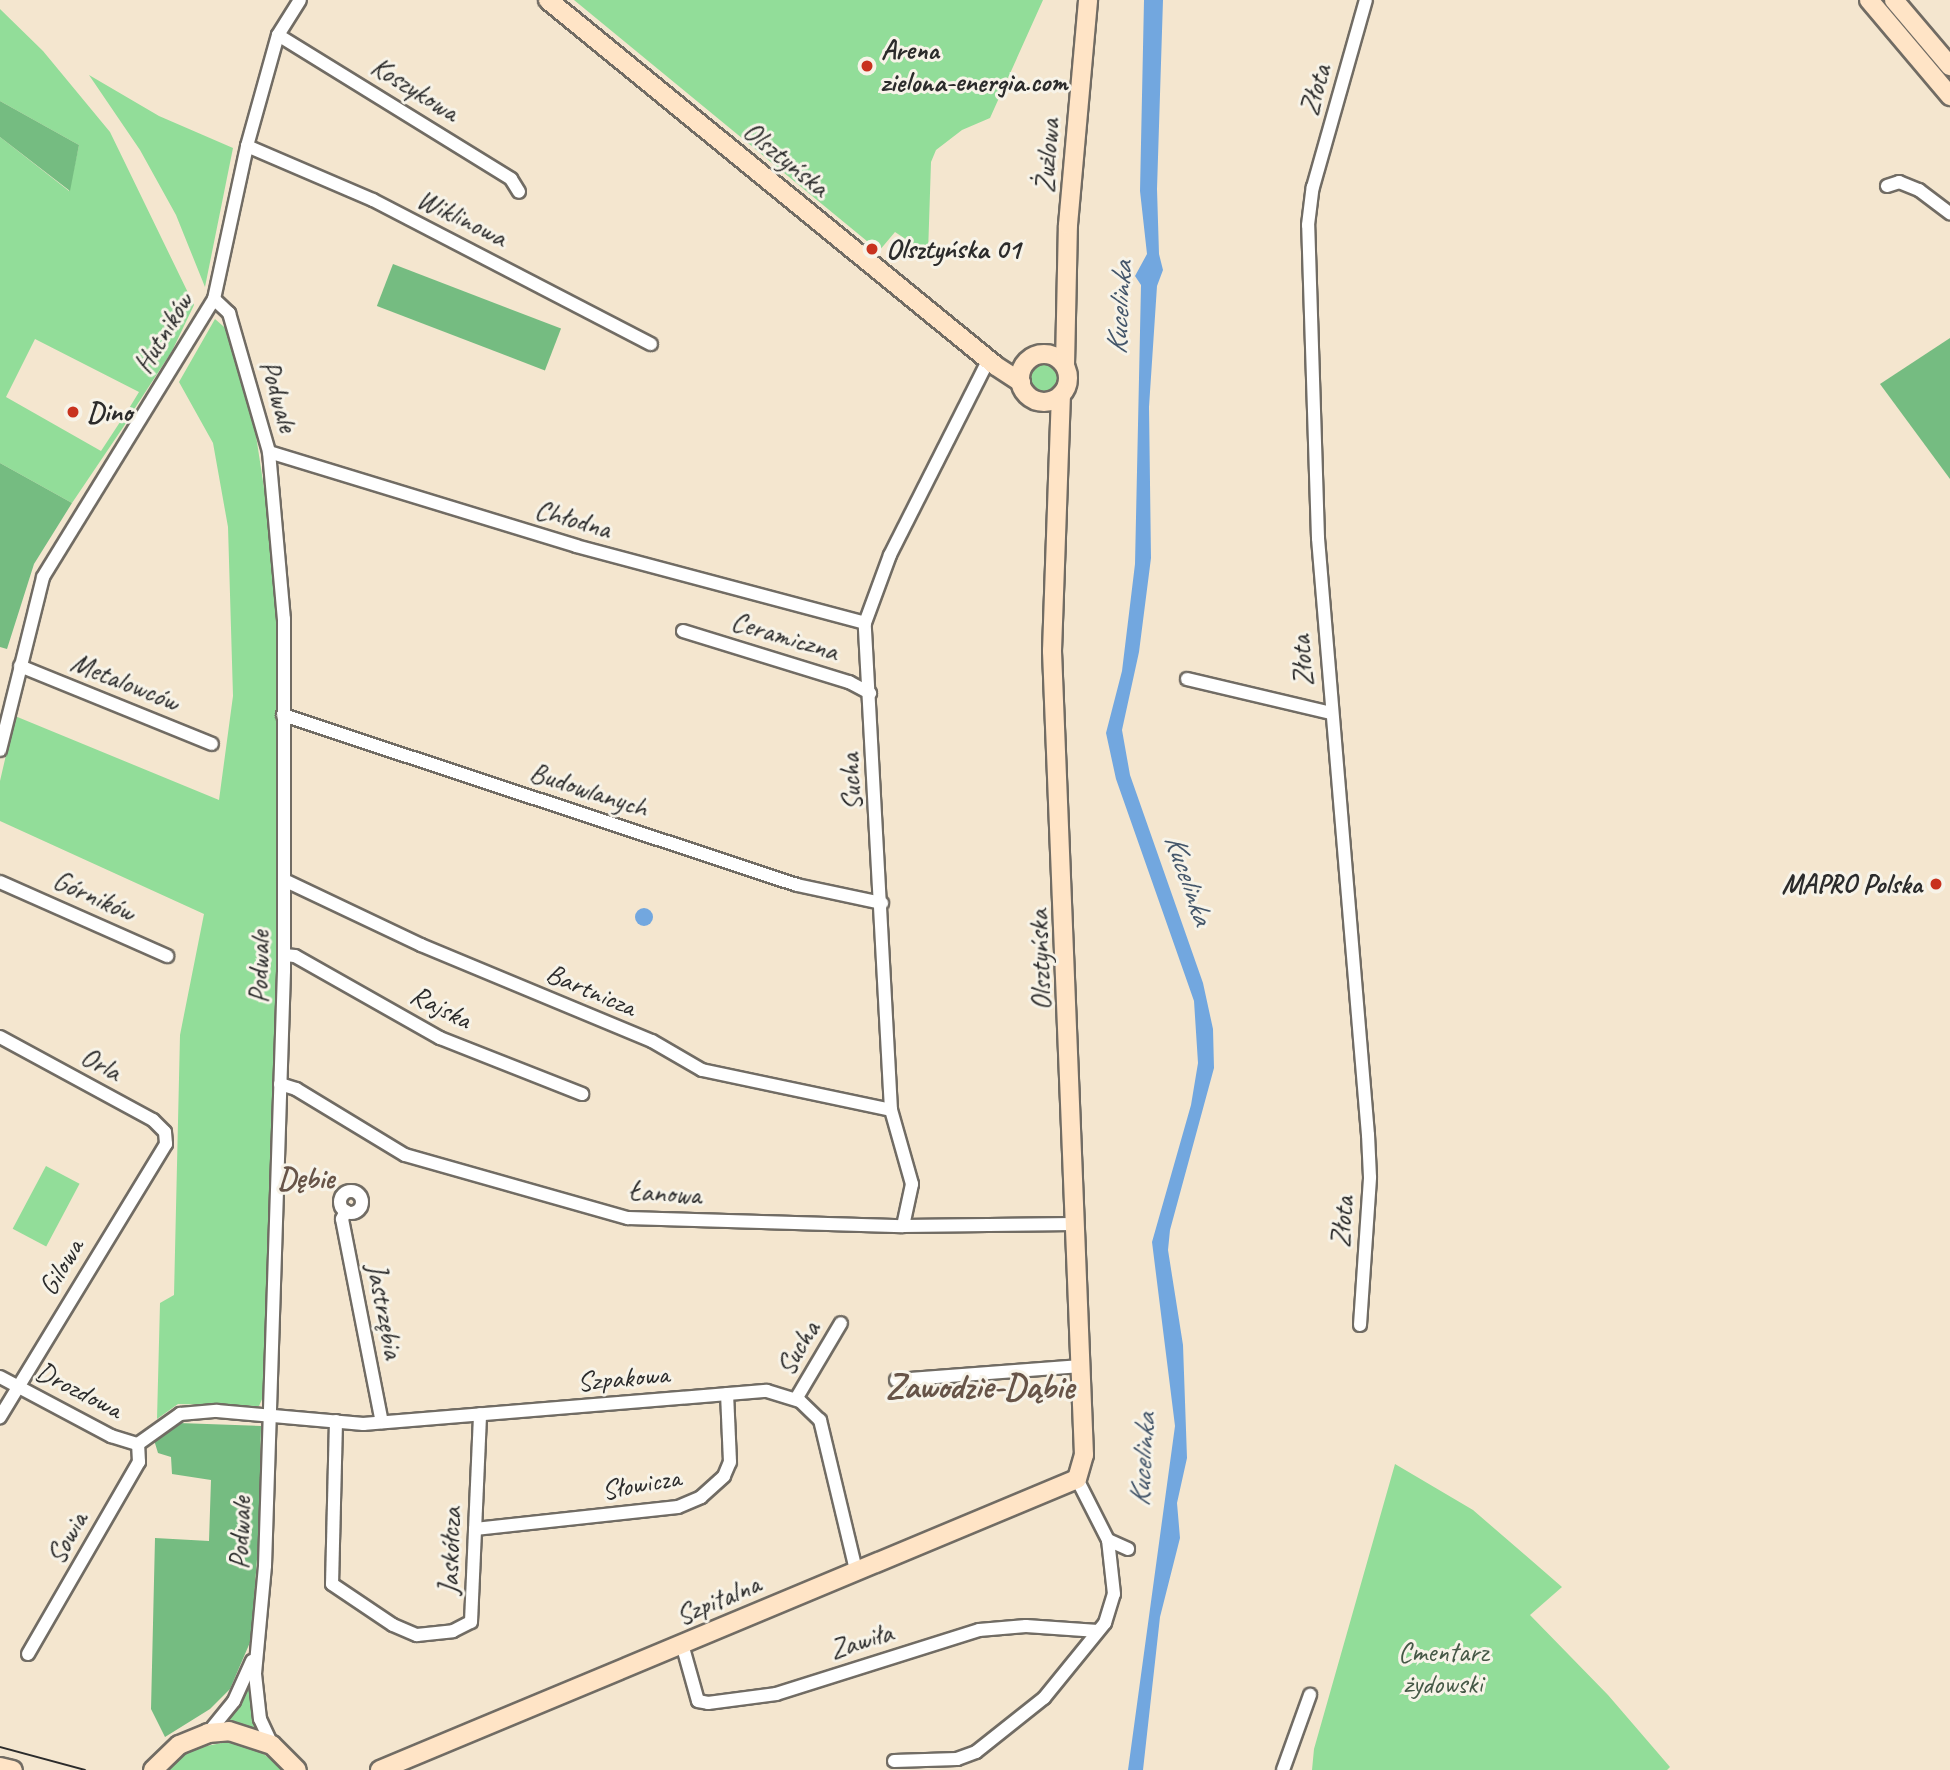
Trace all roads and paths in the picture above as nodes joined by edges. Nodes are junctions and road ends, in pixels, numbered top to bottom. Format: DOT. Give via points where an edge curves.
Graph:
graph roads {
  1 [pos="300,0"];
  2 [pos="548,0"];
  3 [pos="1088,0"];
  4 [pos="1366,0"];
  5 [pos="1869,0"];
  6 [pos="1894,0"];
  7 [pos="278,35"];
  8 [pos="1950,66"];
  9 [pos="1950,96"];
  10 [pos="247,146"];
  11 [pos="1887,186"];
  12 [pos="519,192"];
  13 [pos="1950,213"];
  14 [pos="214,299"];
  15 [pos="1065,316"];
  16 [pos="651,345"];
  17 [pos="1044,354"];
  18 [pos="989,359"];
  19 [pos="1065,365"];
  20 [pos="1022,373"];
  21 [pos="1061,395"];
  22 [pos="1039,401"];
  23 [pos="1058,437"];
  24 [pos="269,452"];
  25 [pos="865,623"];
  26 [pos="683,631"];
  27 [pos="20,666"];
  28 [pos="1187,678"];
  29 [pos="870,693"];
  30 [pos="4,710"];
  31 [pos="1331,713"];
  32 [pos="283,715"];
  33 [pos="212,744"];
  34 [pos="0,750"];
  35 [pos="284,880"];
  36 [pos="0,882"];
  37 [pos="882,903"];
  38 [pos="284,955"];
  39 [pos="167,956"];
  40 [pos="0,1037"];
  41 [pos="280,1084"];
  42 [pos="582,1094"];
  43 [pos="891,1110"];
  44 [pos="166,1144"];
  45 [pos="346,1211"];
  46 [pos="1074,1224"];
  47 [pos="903,1226"];
  48 [pos="841,1323"];
  49 [pos="1360,1325"];
  50 [pos="1081,1366"];
  51 [pos="0,1377"];
  52 [pos="896,1380"];
  53 [pos="18,1387"];
  54 [pos="727,1394"];
  55 [pos="796,1399"];
  56 [pos="267,1413"];
  57 [pos="480,1414"];
  58 [pos="0,1417"];
  59 [pos="336,1421"];
  60 [pos="382,1422"];
  61 [pos="138,1444"];
  62 [pos="1077,1479"];
  63 [pos="475,1529"];
  64 [pos="1108,1540"];
  65 [pos="1128,1549"];
  66 [pos="856,1570"];
  67 [pos="1098,1631"];
  68 [pos="682,1644"];
  69 [pos="257,1648"];
  70 [pos="29,1654"];
  71 [pos="1310,1695"];
  72 [pos="208,1733"];
  73 [pos="272,1745"];
  74 [pos="894,1761"];
  75 [pos="0,1767"];
  76 [pos="151,1768"];
  77 [pos="300,1768"];
  78 [pos="13,1770"];
  79 [pos="380,1770"];
  80 [pos="1283,1770"];
  1 -- 7 [label="street, Hutników"];
  2 -- 18 [label="street, Olsztyńska"];
  3 -- 15 [label="street, Żużlowa" via="1080,58"];
  4 -- 31 [label="street, Złota" via="1312,187 1308,225 1318,538"];
  5 -- 9 [label="street"];
  6 -- 8 [label="street"];
  7 -- 10 [label="street, Hutników"];
  7 -- 12 [label="street, Koszykowa" via="511,179"];
  10 -- 14 [label="street, Hutników"];
  10 -- 16 [label="street, Wiklinowa" via="373,200"];
  11 -- 13 [label="street" via="1899,182 1919,190"];
  14 -- 24 [label="street, Podwale" via="229,313"];
  14 -- 27 [label="street, Hutników" via="43,577"];
  15 -- 17 [label="street, Żużlowa"];
  15 -- 19 [label="street, Żużlowa"];
  17 -- 19 [label="street"];
  17 -- 20 [label="street"];
  18 -- 20 [label="street"];
  18 -- 25 [label="street, Sucha" via="890,555"];
  19 -- 21 [label="street" via="1068,380"];
  20 -- 22 [label="street" via="1026,393"];
  21 -- 22 [label="street"];
  21 -- 23 [label="street, Olsztyńska"];
  22 -- 23 [label="street, Olsztyńska"];
  23 -- 46 [label="street, Olsztyńska" via="1052,651"];
  24 -- 25 [label="street, Chłodna" via="576,546"];
  24 -- 32 [label="street, Podwale" via="284,619"];
  25 -- 29 [label="street, Sucha"];
  26 -- 29 [label="street, Ceramiczna" via="849,682"];
  27 -- 30 [label="street, Hutników"];
  27 -- 33 [label="street, Metalowców"];
  28 -- 31 [label="street"];
  29 -- 37 [label="street, Sucha"];
  30 -- 34 [label="street, Hutników"];
  31 -- 49 [label="street, Złota" via="1369,1146"];
  32 -- 35 [label="street, Podwale"];
  32 -- 37 [label="street, Budowlanych" via="797,884"];
  35 -- 38 [label="street, Podwale"];
  35 -- 43 [label="street, Bartnicza" via="421,945 652,1041 702,1070"];
  36 -- 39 [label="street, Górników"];
  37 -- 43 [label="street, Sucha"];
  38 -- 41 [label="street, Podwale"];
  38 -- 42 [label="street, Rajska" via="295,956 440,1038"];
  40 -- 44 [label="street, Orla" via="153,1120 165,1132"];
  41 -- 47 [label="street, Łanowa" via="296,1089 404,1156 628,1218"];
  41 -- 56 [label="street, Podwale"];
  43 -- 47 [label="street, Sucha" via="912,1184"];
  44 -- 53 [label="street, Gilowa"];
  45 -- 60 [label="street, Jastrzębia" via="342,1219"];
  46 -- 47 [label="street, Łanowa"];
  46 -- 50 [label="street, Olsztyńska"];
  48 -- 55 [label="street, Sucha"];
  50 -- 52 [label="street"];
  50 -- 62 [label="street, Olsztyńska" via="1084,1455"];
  51 -- 53 [label="street, Drozdowa"];
  53 -- 58 [label="street, Gilowa"];
  53 -- 61 [label="street, Drozdowa" via="111,1436"];
  54 -- 55 [label="street, Szpakowa" via="767,1391"];
  54 -- 57 [label="street, Szpakowa"];
  54 -- 63 [label="street, Słowicza" via="730,1462 724,1476 701,1497 678,1507"];
  55 -- 66 [label="street" via="820,1420"];
  56 -- 59 [label="street, Szpakowa"];
  56 -- 61 [label="street, Szpakowa" via="180,1414"];
  56 -- 69 [label="street, Podwale" via="265,1566"];
  57 -- 60 [label="street, Szpakowa"];
  57 -- 63 [label="street, Jaskółcza"];
  59 -- 60 [label="street, Szpakowa"];
  59 -- 63 [label="street, Jaskółcza" via="332,1584 393,1625 417,1635 453,1631 471,1622"];
  61 -- 70 [label="street, Sowia" via="139,1462"];
  62 -- 64 [label="street"];
  62 -- 66 [label="street, Szpitalna"];
  64 -- 65 [label="street"];
  64 -- 67 [label="street" via="1114,1594"];
  66 -- 68 [label="street, Szpitalna"];
  67 -- 68 [label="street, Zawiła" via="1026,1626 979,1630 776,1694 708,1703 698,1700"];
  67 -- 74 [label="street" via="1091,1646 1044,1698 976,1752 957,1759"];
  68 -- 79 [label="street, Szpitalna"];
  69 -- 72 [label="street, Podwale" via="234,1701"];
  69 -- 73 [label="street, Podwale" via="254,1674 260,1719"];
  71 -- 80 [label="street"];
  72 -- 73 [label="street" via="229,1731"];
  72 -- 76 [label="street" via="179,1745"];
  73 -- 77 [label="street"];
  75 -- 78 [label="street"];
}
